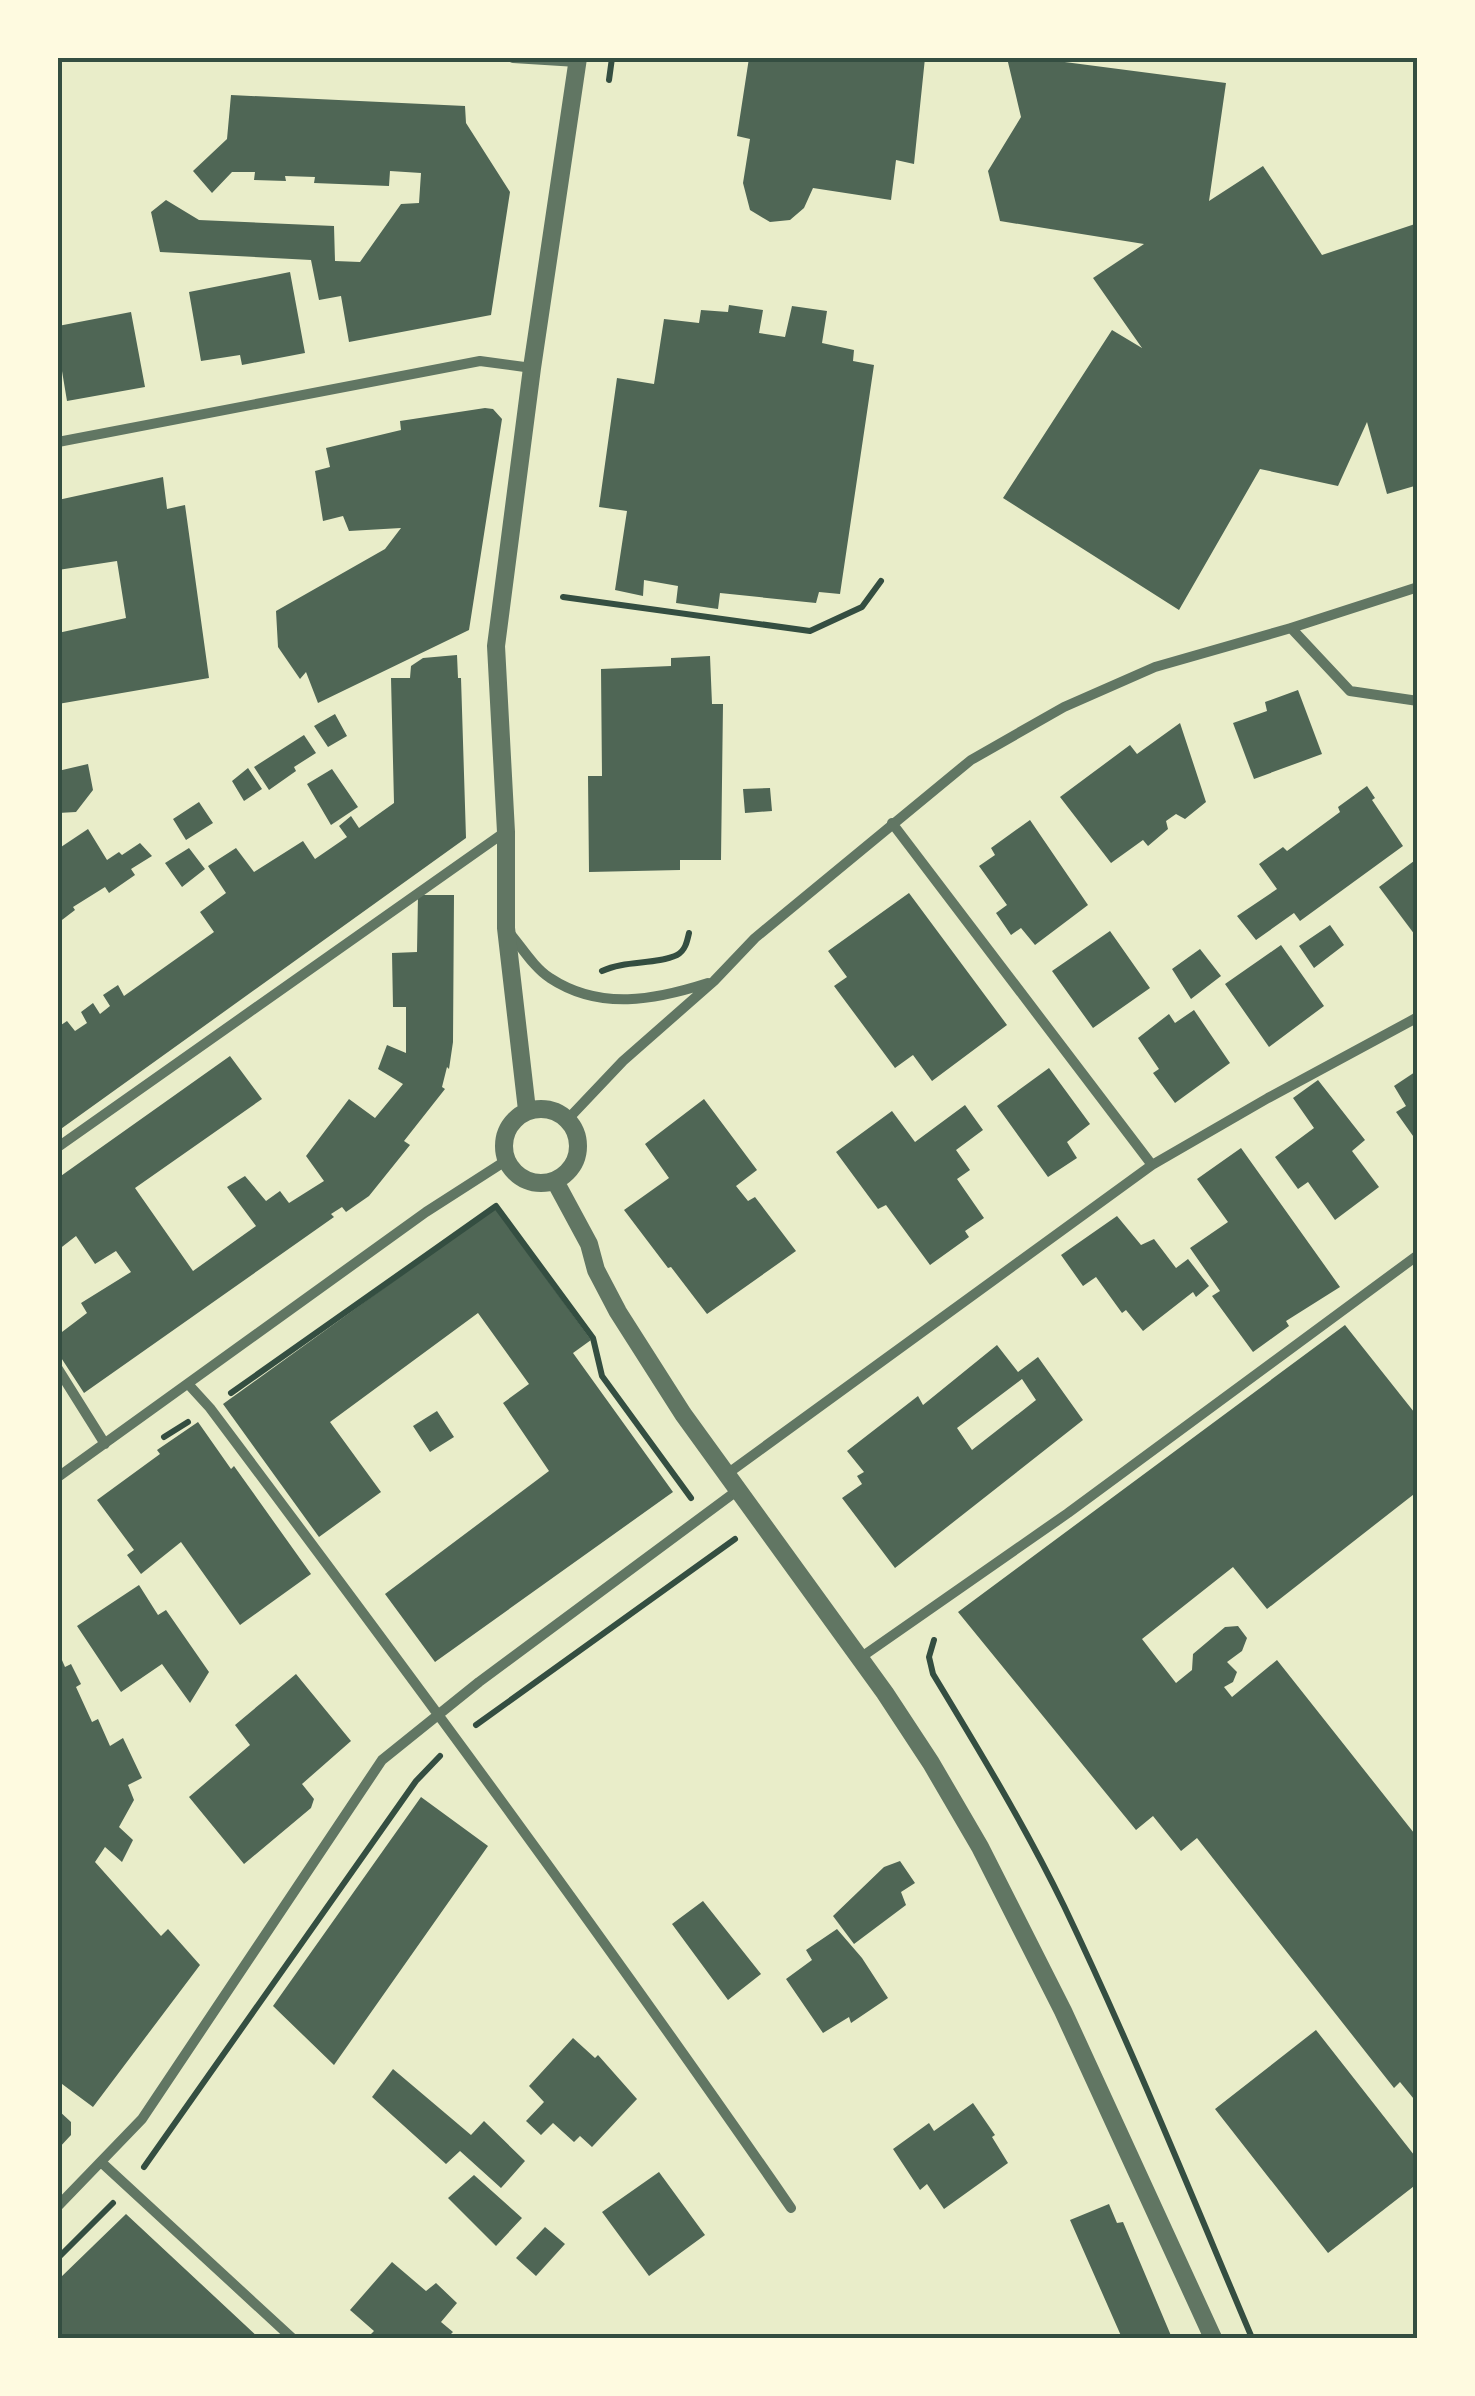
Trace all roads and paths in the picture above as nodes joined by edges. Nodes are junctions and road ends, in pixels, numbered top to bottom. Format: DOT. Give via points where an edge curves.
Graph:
graph roads {
  1 [pos="512,58"];
  2 [pos="612,58"];
  3 [pos="578,60"];
  4 [pos="609,80"];
  5 [pos="532,368"];
  6 [pos="58,442"];
  7 [pos="881,581"];
  8 [pos="1418,587"];
  9 [pos="563,597"];
  10 [pos="1291,628"];
  11 [pos="1418,701"];
  12 [pos="892,823"];
  13 [pos="506,832"];
  14 [pos="506,928"];
  15 [pos="689,933"];
  16 [pos="714,981"];
  17 [pos="589,996"];
  18 [pos="1418,1017"];
  19 [pos="527,1110"];
  20 [pos="568,1119"];
  21 [pos="58,1148"];
  22 [pos="507,1160"];
  23 [pos="1152,1165"];
  24 [pos="555,1181"];
  25 [pos="1418,1255"];
  26 [pos="58,1369"];
  27 [pos="189,1384"];
  28 [pos="210,1408"];
  29 [pos="105,1444"];
  30 [pos="149,1446"];
  31 [pos="726,1474"];
  32 [pos="58,1477"];
  33 [pos="738,1490"];
  34 [pos="706,1517"];
  35 [pos="735,1539"];
  36 [pos="747,1554"];
  37 [pos="946,1630"];
  38 [pos="860,1658"];
  39 [pos="438,1713"];
  40 [pos="456,1739"];
  41 [pos="102,2162"];
  42 [pos="128,2188"];
  43 [pos="58,2206"];
  44 [pos="791,2208"];
  45 [pos="58,2258"];
  46 [pos="292,2338"];
  47 [pos="1213,2338"];
  48 [pos="1252,2338"];
  1 -- 3 [label="street"];
  2 -- 4 [label="path"];
  3 -- 5 [label="street"];
  5 -- 6 [label="street" via="480,361"];
  5 -- 13 [label="street" via="496,646"];
  7 -- 9 [label="path" via="862,607 810,631"];
  8 -- 10 [label="street"];
  10 -- 11 [label="street" via="1350,690"];
  10 -- 12 [label="street" via="1155,667 1064,707 971,760"];
  12 -- 16 [label="street"];
  12 -- 23 [label="street"];
  13 -- 14 [label="street"];
  13 -- 21 [label="street"];
  14 -- 17 [label="street" via="547,977"];
  14 -- 19 [label="street"];
  15 -- 17 [label="path" via="679,954 596,974"];
  16 -- 17 [label="street" via="666,996"];
  16 -- 20 [label="street" via="623,1060"];
  18 -- 23 [label="street"];
  19 -- 20 [label="street"];
  19 -- 22 [label="street" via="506,1130"];
  20 -- 24 [label="street" via="579,1150 568,1173"];
  22 -- 24 [label="street" via="524,1180"];
  22 -- 27 [label="street"];
  23 -- 31 [label="street"];
  24 -- 31 [label="street" via="618,1312"];
  25 -- 38 [label="street"];
  26 -- 29 [label="street"];
  27 -- 28 [label="street"];
  27 -- 29 [label="street"];
  28 -- 30 [label="path"];
  28 -- 34 [label="path" via="496,1206 593,1338 602,1376"];
  28 -- 39 [label="street"];
  29 -- 32 [label="street"];
  31 -- 33 [label="street"];
  33 -- 34 [label="street"];
  33 -- 38 [label="street"];
  34 -- 35 [label="path"];
  34 -- 39 [label="street"];
  35 -- 36 [label="path"];
  35 -- 40 [label="path"];
  37 -- 48 [label="path" via="933,1641 933,1674 1062,1902"];
  38 -- 47 [label="street" via="980,1846"];
  39 -- 40 [label="street"];
  39 -- 41 [label="street" via="382,1760 142,2118"];
  40 -- 42 [label="path" via="416,1781"];
  40 -- 44 [label="street"];
  41 -- 42 [label="street"];
  41 -- 43 [label="street"];
  42 -- 45 [label="path"];
  42 -- 46 [label="street"];
}
